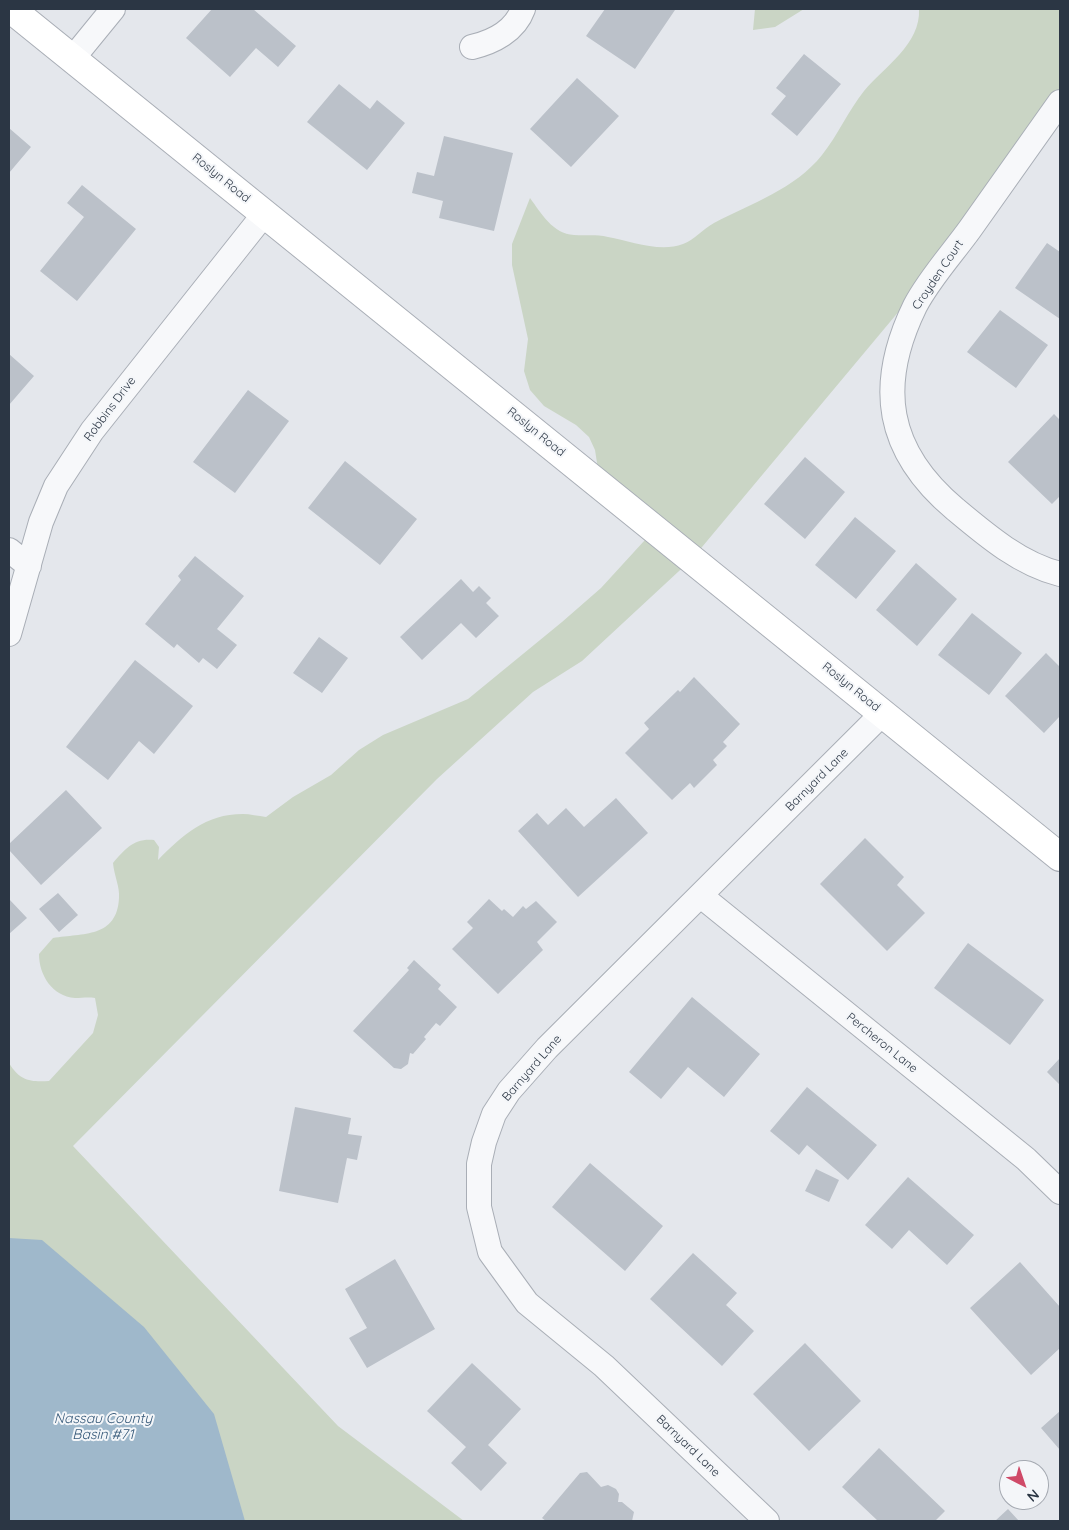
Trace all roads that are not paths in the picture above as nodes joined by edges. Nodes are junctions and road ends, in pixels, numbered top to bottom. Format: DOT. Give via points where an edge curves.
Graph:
graph roads {
  1 [pos="11,9"];
  2 [pos="113,9"];
  3 [pos="523,9"];
  4 [pos="472,47"];
  5 [pos="73,58"];
  6 [pos="1060,102"];
  7 [pos="265,213"];
  8 [pos="9,550"];
  9 [pos="29,566"];
  10 [pos="1060,574"];
  11 [pos="9,634"];
  12 [pos="883,713"];
  13 [pos="1060,857"];
  14 [pos="701,896"];
  15 [pos="1060,1192"];
  16 [pos="767,1521"];
  1 -- 5 [label="main road, Roslyn Road"];
  2 -- 5 [label="street"];
  3 -- 4 [label="street" via="512,26 500,36"];
  5 -- 7 [label="main road, Roslyn Road"];
  6 -- 10 [label="street, Croyden Court" via="916,305 899,345 891,384 894,418 901,439 918,471 938,494 988,537"];
  7 -- 9 [label="street, Robbins Drive" via="112,404 70,463 46,506"];
  7 -- 12 [label="main road, Roslyn Road"];
  8 -- 9 [label="street"];
  9 -- 11 [label="street, Robbins Drive"];
  12 -- 13 [label="main road, Roslyn Road"];
  12 -- 14 [label="street, Barnyard Lane"];
  14 -- 15 [label="street, Percheron Lane" via="1026,1159"];
  14 -- 16 [label="street, Barnyard Lane" via="547,1048 509,1091 494,1114 484,1142 479,1207 490,1252 527,1303 604,1366"];
}
